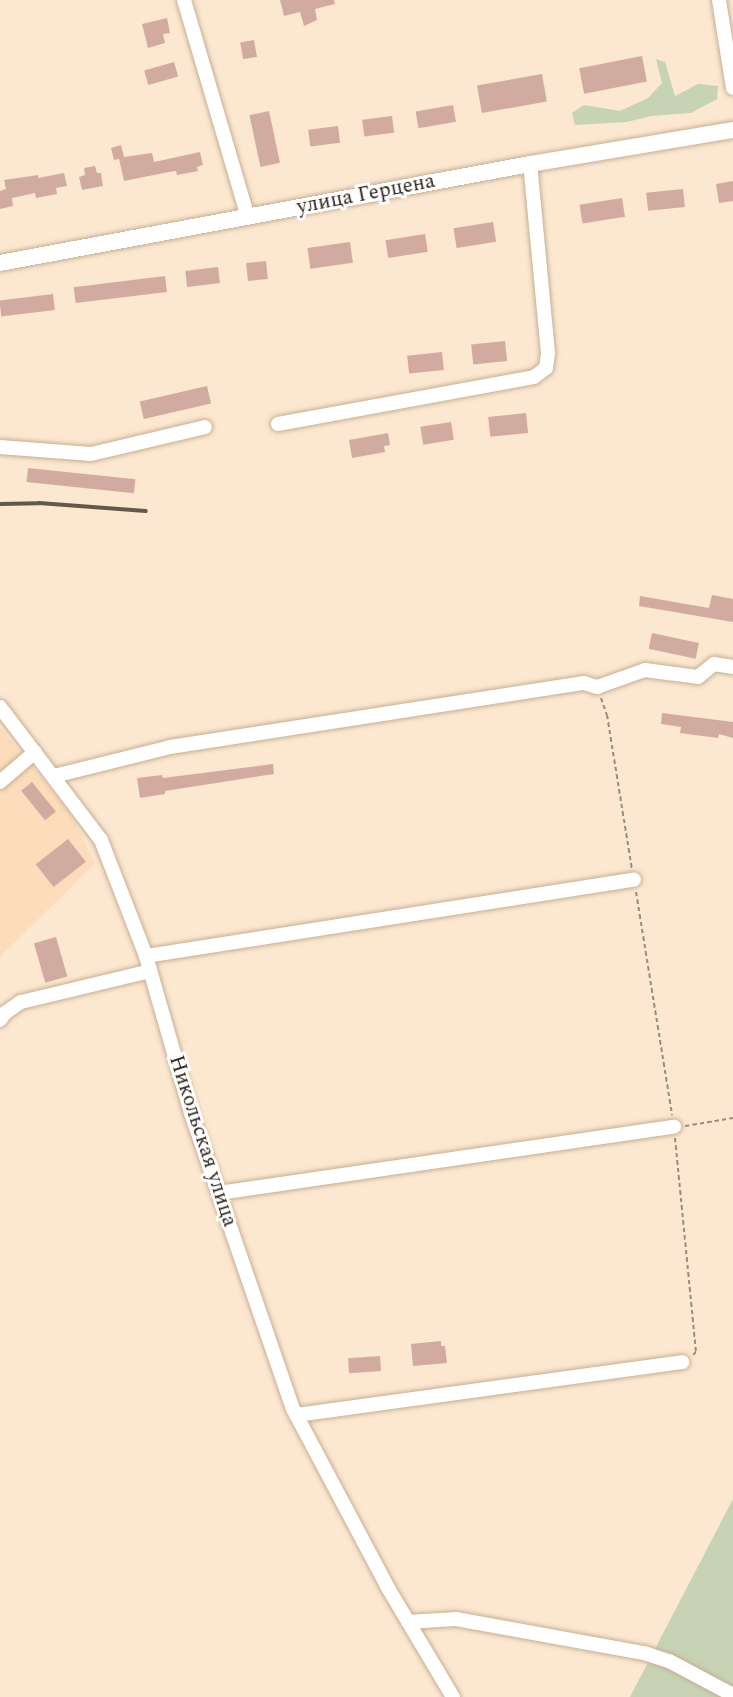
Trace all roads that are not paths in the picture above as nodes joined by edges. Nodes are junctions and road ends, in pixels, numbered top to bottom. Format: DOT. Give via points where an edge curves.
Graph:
graph roads {
  1 [pos="184,0"];
  2 [pos="718,0"];
  3 [pos="733,88"];
  4 [pos="733,130"];
  5 [pos="530,164"];
  6 [pos="248,217"];
  7 [pos="0,263"];
  8 [pos="278,424"];
  9 [pos="205,427"];
  10 [pos="0,447"];
  11 [pos="733,667"];
  12 [pos="0,707"];
  13 [pos="35,752"];
  14 [pos="54,776"];
  15 [pos="0,782"];
  16 [pos="634,880"];
  17 [pos="146,956"];
  18 [pos="150,971"];
  19 [pos="0,1020"];
  20 [pos="674,1127"];
  21 [pos="219,1193"];
  22 [pos="682,1362"];
  23 [pos="296,1415"];
  24 [pos="408,1622"];
  25 [pos="733,1695"];
  26 [pos="453,1697"];
  1 -- 6 [label="street"];
  2 -- 3 [label="street"];
  4 -- 5 [label="main road, улица Герцена"];
  5 -- 6 [label="main road, улица Герцена"];
  5 -- 8 [label="street" via="548,353 546,368 534,377"];
  6 -- 7 [label="main road, улица Герцена"];
  9 -- 10 [label="street" via="91,454"];
  11 -- 14 [label="street" via="714,664 698,677 645,670 590,685 170,747"];
  12 -- 13 [label="street, Никольская улица"];
  13 -- 14 [label="street, Никольская улица"];
  13 -- 15 [label="street"];
  14 -- 17 [label="street, Никольская улица" via="101,840"];
  16 -- 17 [label="street"];
  17 -- 18 [label="street, Никольская улица"];
  18 -- 19 [label="street" via="21,1002"];
  18 -- 21 [label="street, Никольская улица"];
  20 -- 21 [label="street"];
  21 -- 23 [label="street, Никольская улица"];
  22 -- 23 [label="street"];
  23 -- 24 [label="street, Никольская улица"];
  24 -- 25 [label="street" via="456,1619 644,1653 669,1661"];
  24 -- 26 [label="street, Никольская улица"];
}
